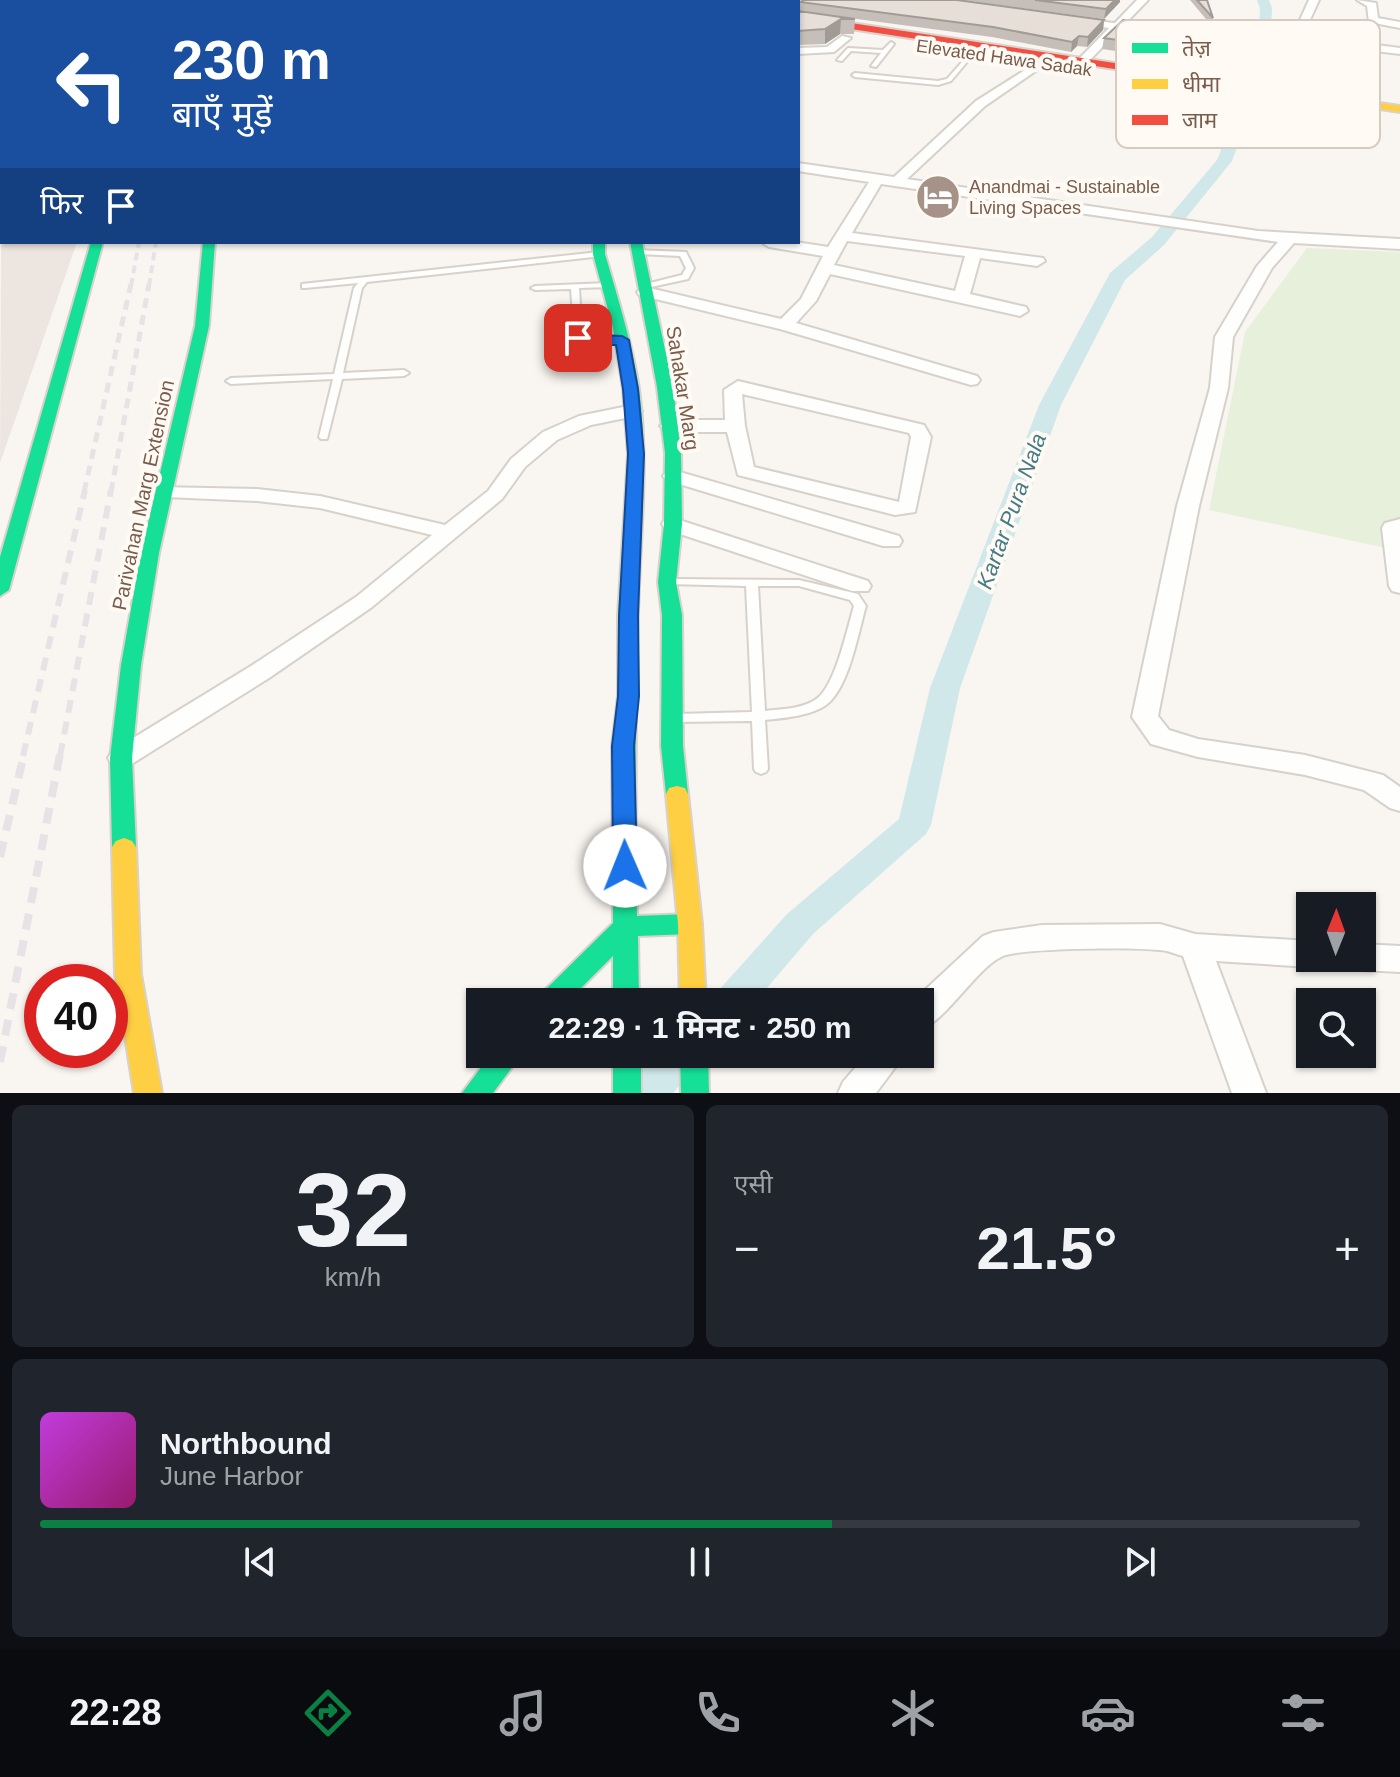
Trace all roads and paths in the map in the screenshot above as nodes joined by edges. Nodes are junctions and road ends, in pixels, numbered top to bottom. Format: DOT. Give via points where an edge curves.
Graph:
graph roads {
  1 [pos="1139,0"];
  2 [pos="1314,0"];
  3 [pos="1362,0"];
  4 [pos="1069,20"];
  5 [pos="1121,20"];
  6 [pos="1305,20"];
  7 [pos="1373,20"];
  8 [pos="1380,21"];
  9 [pos="800,24"];
  10 [pos="800,24"];
  11 [pos="800,24"];
  12 [pos="800,25"];
  13 [pos="1400,25"];
  14 [pos="1115,26"];
  15 [pos="846,38"];
  16 [pos="888,48"];
  17 [pos="1380,48"];
  18 [pos="800,51"];
  19 [pos="1400,51"];
  20 [pos="969,56"];
  21 [pos="840,60"];
  22 [pos="1081,63"];
  23 [pos="874,66"];
  24 [pos="1036,66"];
  25 [pos="1116,68"];
  26 [pos="1116,69"];
  27 [pos="1116,74"];
  28 [pos="855,75"];
  29 [pos="1116,76"];
  30 [pos="1380,107"];
  31 [pos="1400,109"];
  32 [pos="1380,115"];
  33 [pos="1380,115"];
  34 [pos="1400,118"];
  35 [pos="800,167"];
  36 [pos="878,178"];
  37 [pos="898,181"];
  38 [pos="843,236"];
  39 [pos="1289,239"];
  40 [pos="96,244"];
  41 [pos="209,244"];
  42 [pos="781,244"];
  43 [pos="1400,244"];
  44 [pos="637,247"];
  45 [pos="599,248"];
  46 [pos="833,253"];
  47 [pos="974,253"];
  48 [pos="1037,261"];
  49 [pos="825,268"];
  50 [pos="364,280"];
  51 [pos="608,285"];
  52 [pos="305,286"];
  53 [pos="575,286"];
  54 [pos="535,288"];
  55 [pos="644,290"];
  56 [pos="961,297"];
  57 [pos="1020,311"];
  58 [pos="785,325"];
  59 [pos="622,340"];
  60 [pos="404,373"];
  61 [pos="337,376"];
  62 [pos="971,380"];
  63 [pos="231,381"];
  64 [pos="633,411"];
  65 [pos="670,426"];
  66 [pos="735,426"];
  67 [pos="324,437"];
  68 [pos="673,476"];
  69 [pos="166,491"];
  70 [pos="673,524"];
  71 [pos="1400,525"];
  72 [pos="447,532"];
  73 [pos="891,541"];
  74 [pos="667,582"];
  75 [pos="752,583"];
  76 [pos="860,586"];
  77 [pos="1400,586"];
  78 [pos="0,590"];
  79 [pos="757,715"];
  80 [pos="672,719"];
  81 [pos="121,758"];
  82 [pos="761,769"];
  83 [pos="1400,801"];
  84 [pos="690,924"];
  85 [pos="626,926"];
  86 [pos="1195,947"];
  87 [pos="1296,953"];
  88 [pos="1376,958"];
  89 [pos="1400,959"];
  90 [pos="562,988"];
  91 [pos="626,988"];
  92 [pos="692,988"];
  93 [pos="934,999"];
  94 [pos="497,1068"];
  95 [pos="627,1068"];
  96 [pos="694,1068"];
  97 [pos="876,1068"];
  98 [pos="148,1093"];
  99 [pos="476,1093"];
  100 [pos="627,1093"];
  101 [pos="695,1093"];
  102 [pos="855,1093"];
  103 [pos="1249,1093"];
  1 -- 5 [label="street"];
  2 -- 6 [label="street"];
  3 -- 7 [label="street" via="1372,5"];
  4 -- 14 [label="street"];
  8 -- 13 [label="street"];
  9 -- 26 [label="street, Elevated Hawa Sadak"];
  10 -- 22 [label="street"];
  11 -- 27 [label="street, Elevated Hawa Sadak"];
  12 -- 15 [label="street"];
  14 -- 22 [label="street"];
  15 -- 16 [label="street"];
  15 -- 18 [label="street" via="830,50"];
  16 -- 20 [label="street"];
  16 -- 21 [label="lane" via="850,49"];
  16 -- 23 [label="lane"];
  17 -- 19 [label="street"];
  20 -- 24 [label="street"];
  20 -- 28 [label="lane" via="949,80 938,83"];
  22 -- 25 [label="street"];
  24 -- 29 [label="street"];
  24 -- 37 [label="street" via="947,132"];
  30 -- 31 [label="street"];
  32 -- 34 [label="street, Elevated Hawa Sadak"];
  33 -- 34 [label="street"];
  35 -- 36 [label="street"];
  36 -- 37 [label="street"];
  36 -- 38 [label="street"];
  37 -- 39 [label="street"];
  38 -- 46 [label="street"];
  38 -- 47 [label="street"];
  39 -- 43 [label="street"];
  39 -- 83 [label="street" via="1265,266 1224,337 1219,388 1145,717 1160,737 1373,782"];
  40 -- 78 [label="street"];
  41 -- 69 [label="street, Parivahan Marg Extension" via="202,326"];
  42 -- 46 [label="street"];
  44 -- 55 [label="street, Sahakar Marg"];
  44 -- 55 [label="lane" via="683,254 690,268 683,278"];
  45 -- 50 [label="lane"];
  45 -- 51 [label="street"];
  46 -- 49 [label="street"];
  47 -- 48 [label="street"];
  47 -- 56 [label="street"];
  49 -- 56 [label="street"];
  49 -- 58 [label="street" via="808,301"];
  50 -- 52 [label="lane"];
  50 -- 61 [label="lane"];
  51 -- 53 [label="lane"];
  51 -- 59 [label="street"];
  53 -- 54 [label="lane"];
  53 -- 59 [label="lane" via="578,338"];
  55 -- 58 [label="street"];
  55 -- 65 [label="street, Sahakar Marg"];
  56 -- 57 [label="street"];
  58 -- 62 [label="street"];
  59 -- 64 [label="street"];
  60 -- 61 [label="lane"];
  61 -- 63 [label="lane"];
  61 -- 67 [label="lane"];
  64 -- 72 [label="street" via="586,420 550,436 518,463 495,495"];
  64 -- 85 [label="street" via="636,454 623,746"];
  65 -- 66 [label="street"];
  65 -- 68 [label="street, Sahakar Marg"];
  66 -- 66 [label="street" via="733,390 738,387 917,429 921,437 908,508 745,471"];
  68 -- 70 [label="street, Sahakar Marg"];
  68 -- 73 [label="street"];
  69 -- 72 [label="street" via="320,502"];
  69 -- 81 [label="street, Parivahan Marg Extension" via="147,567"];
  70 -- 74 [label="street, Sahakar Marg"];
  70 -- 76 [label="street"];
  71 -- 77 [label="street" via="1393,528"];
  72 -- 81 [label="street" via="364,602"];
  74 -- 75 [label="lane"];
  74 -- 80 [label="street, Sahakar Marg"];
  75 -- 79 [label="lane"];
  75 -- 79 [label="lane" via="799,583 833,590 854,597 860,606 829,697 814,708"];
  79 -- 80 [label="lane"];
  79 -- 82 [label="lane"];
  80 -- 84 [label="street, Sahakar Marg"];
  81 -- 98 [label="street, Parivahan Marg Extension" via="128,974"];
  84 -- 85 [label="street"];
  84 -- 92 [label="street, Sahakar Marg"];
  85 -- 90 [label="street"];
  85 -- 91 [label="street"];
  86 -- 87 [label="street"];
  86 -- 93 [label="street" via="1160,937 1042,938 994,945"];
  86 -- 103 [label="street"];
  88 -- 89 [label="street"];
  94 -- 99 [label="street"];
  95 -- 100 [label="street"];
  96 -- 101 [label="street"];
  97 -- 102 [label="street"];
}
